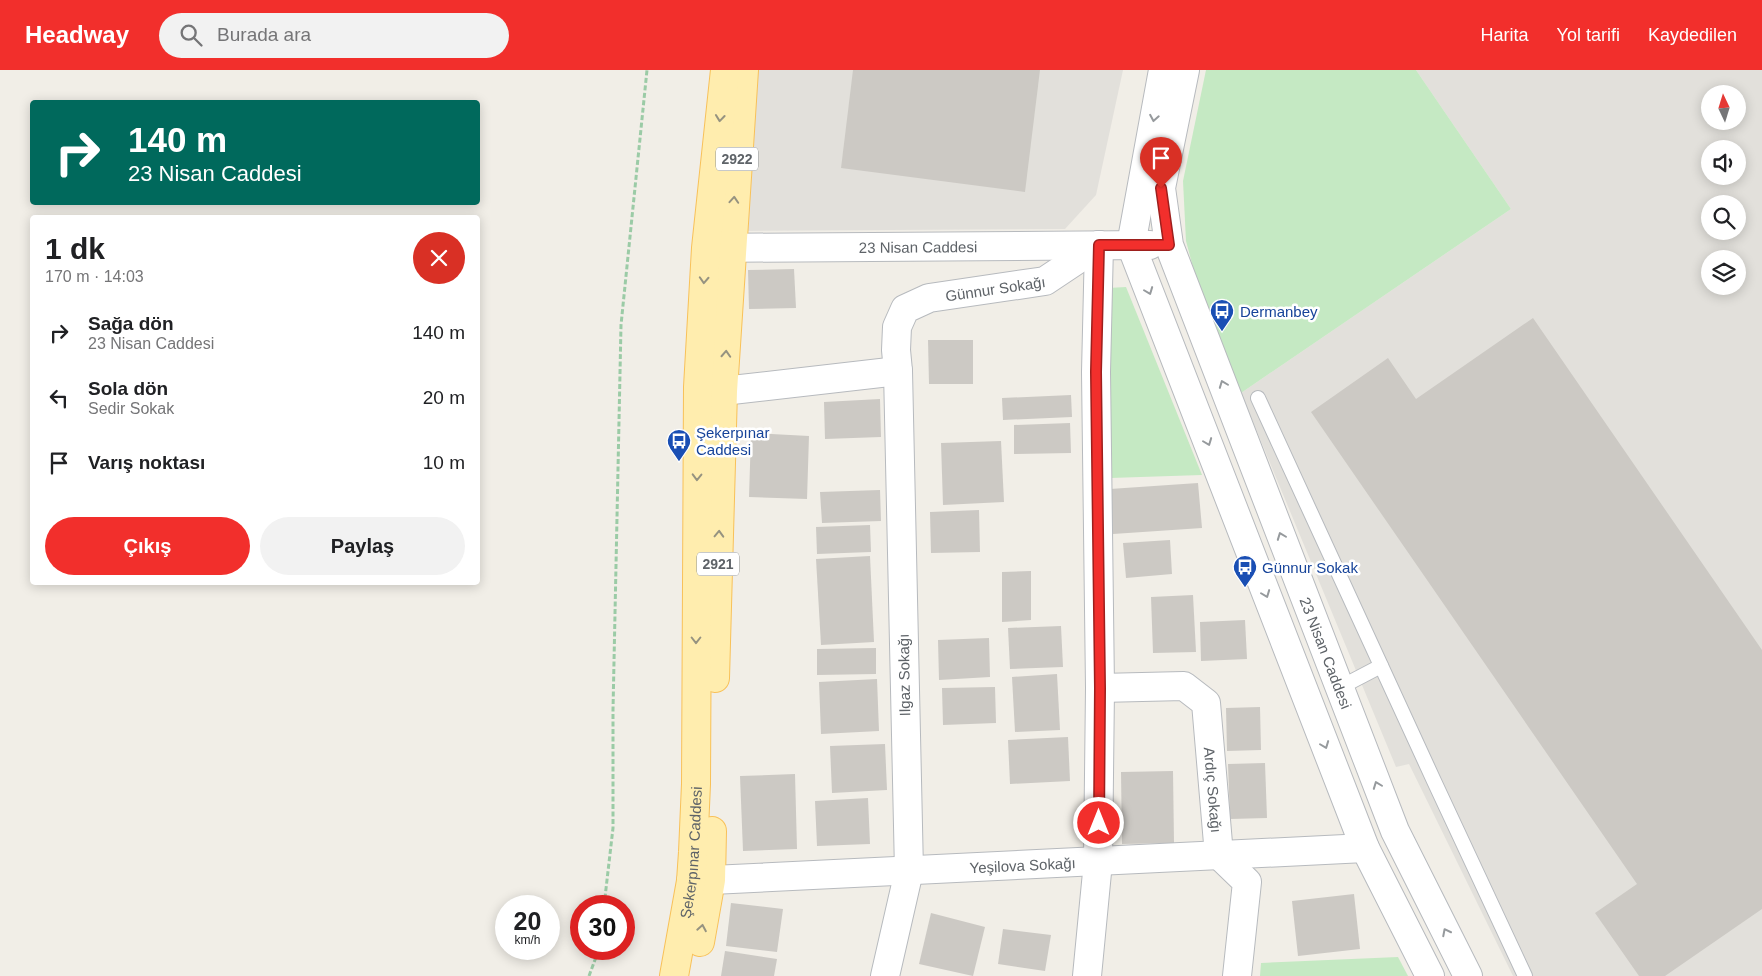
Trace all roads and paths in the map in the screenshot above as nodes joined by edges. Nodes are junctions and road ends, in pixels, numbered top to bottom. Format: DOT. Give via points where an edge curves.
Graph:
graph roads {
  1 [pos="647,70"];
  2 [pos="725,70"];
  3 [pos="744,70"];
  4 [pos="1163,70"];
  5 [pos="1185,70"];
  6 [pos="1099,245"];
  7 [pos="1131,245"];
  8 [pos="1169,245"];
  9 [pos="718,248"];
  10 [pos="929,298"];
  11 [pos="898,371"];
  12 [pos="723,391"];
  13 [pos="1258,398"];
  14 [pos="1381,666"];
  15 [pos="1100,688"];
  16 [pos="1340,688"];
  17 [pos="1365,848"];
  18 [pos="1219,855"];
  19 [pos="1098,862"];
  20 [pos="909,871"];
  21 [pos="701,881"];
  22 [pos="605,895"];
  23 [pos="595,960"];
  24 [pos="589,976"];
  25 [pos="674,976"];
  26 [pos="693,976"];
  27 [pos="884,976"];
  28 [pos="1087,976"];
  29 [pos="1237,976"];
  30 [pos="1430,976"];
  31 [pos="1468,976"];
  32 [pos="1525,976"];
  1 -- 22 [label="path" via="621,325 613,828"];
  2 -- 9 [label="main road, Şekerpınar Caddesi / 2921, one-way"];
  9 -- 3 [label="main road, 2922, one-way"];
  4 -- 7 [label="street, one-way"];
  5 -- 8 [label="street" via="1161,188"];
  6 -- 7 [label="street, 23 Nisan Caddesi"];
  6 -- 9 [label="street, 23 Nisan Caddesi"];
  6 -- 10 [label="street, Günnur Sokağı" via="1046,282"];
  6 -- 15 [label="street" via="1096,372"];
  7 -- 8 [label="street, 23 Nisan Caddesi"];
  7 -- 17 [label="street, one-way"];
  16 -- 8 [label="street, 23 Nisan Caddesi, one-way"];
  12 -- 9 [label="main road, Şekerpınar Caddesi / 2921, one-way"];
  9 -- 21 [label="main road, Şekerpınar Caddesi / 2921, one-way" via="698,387 696,784"];
  10 -- 11 [label="street, Ilgaz Sokağı" via="905,309 897,327"];
  11 -- 12 [label="street"];
  11 -- 20 [label="street, Ilgaz Sokağı"];
  21 -- 12 [label="main road, Şekerpınar Caddesi / 2921, one-way" via="715,656"];
  13 -- 14 [label="lane"];
  14 -- 16 [label="lane"];
  14 -- 32 [label="lane"];
  15 -- 18 [label="street, Ardıç Sokağı" via="1184,686 1206,703"];
  15 -- 19 [label="street"];
  31 -- 16 [label="street, 23 Nisan Caddesi, one-way" via="1395,831"];
  17 -- 18 [label="street, Yeşilova Sokağı"];
  17 -- 30 [label="street"];
  18 -- 19 [label="street, Yeşilova Sokağı"];
  18 -- 29 [label="street" via="1247,882"];
  19 -- 20 [label="street, Yeşilova Sokağı"];
  19 -- 28 [label="street"];
  20 -- 21 [label="street, Yeşilova Sokağı"];
  20 -- 27 [label="street, Ilgaz Sokağı"];
  21 -- 25 [label="main road, Şekerpınar Caddesi / 2921"];
  26 -- 21 [label="main road, Şekerpınar Caddesi / 2921, one-way"];
  23 -- 24 [label="path"];
}
